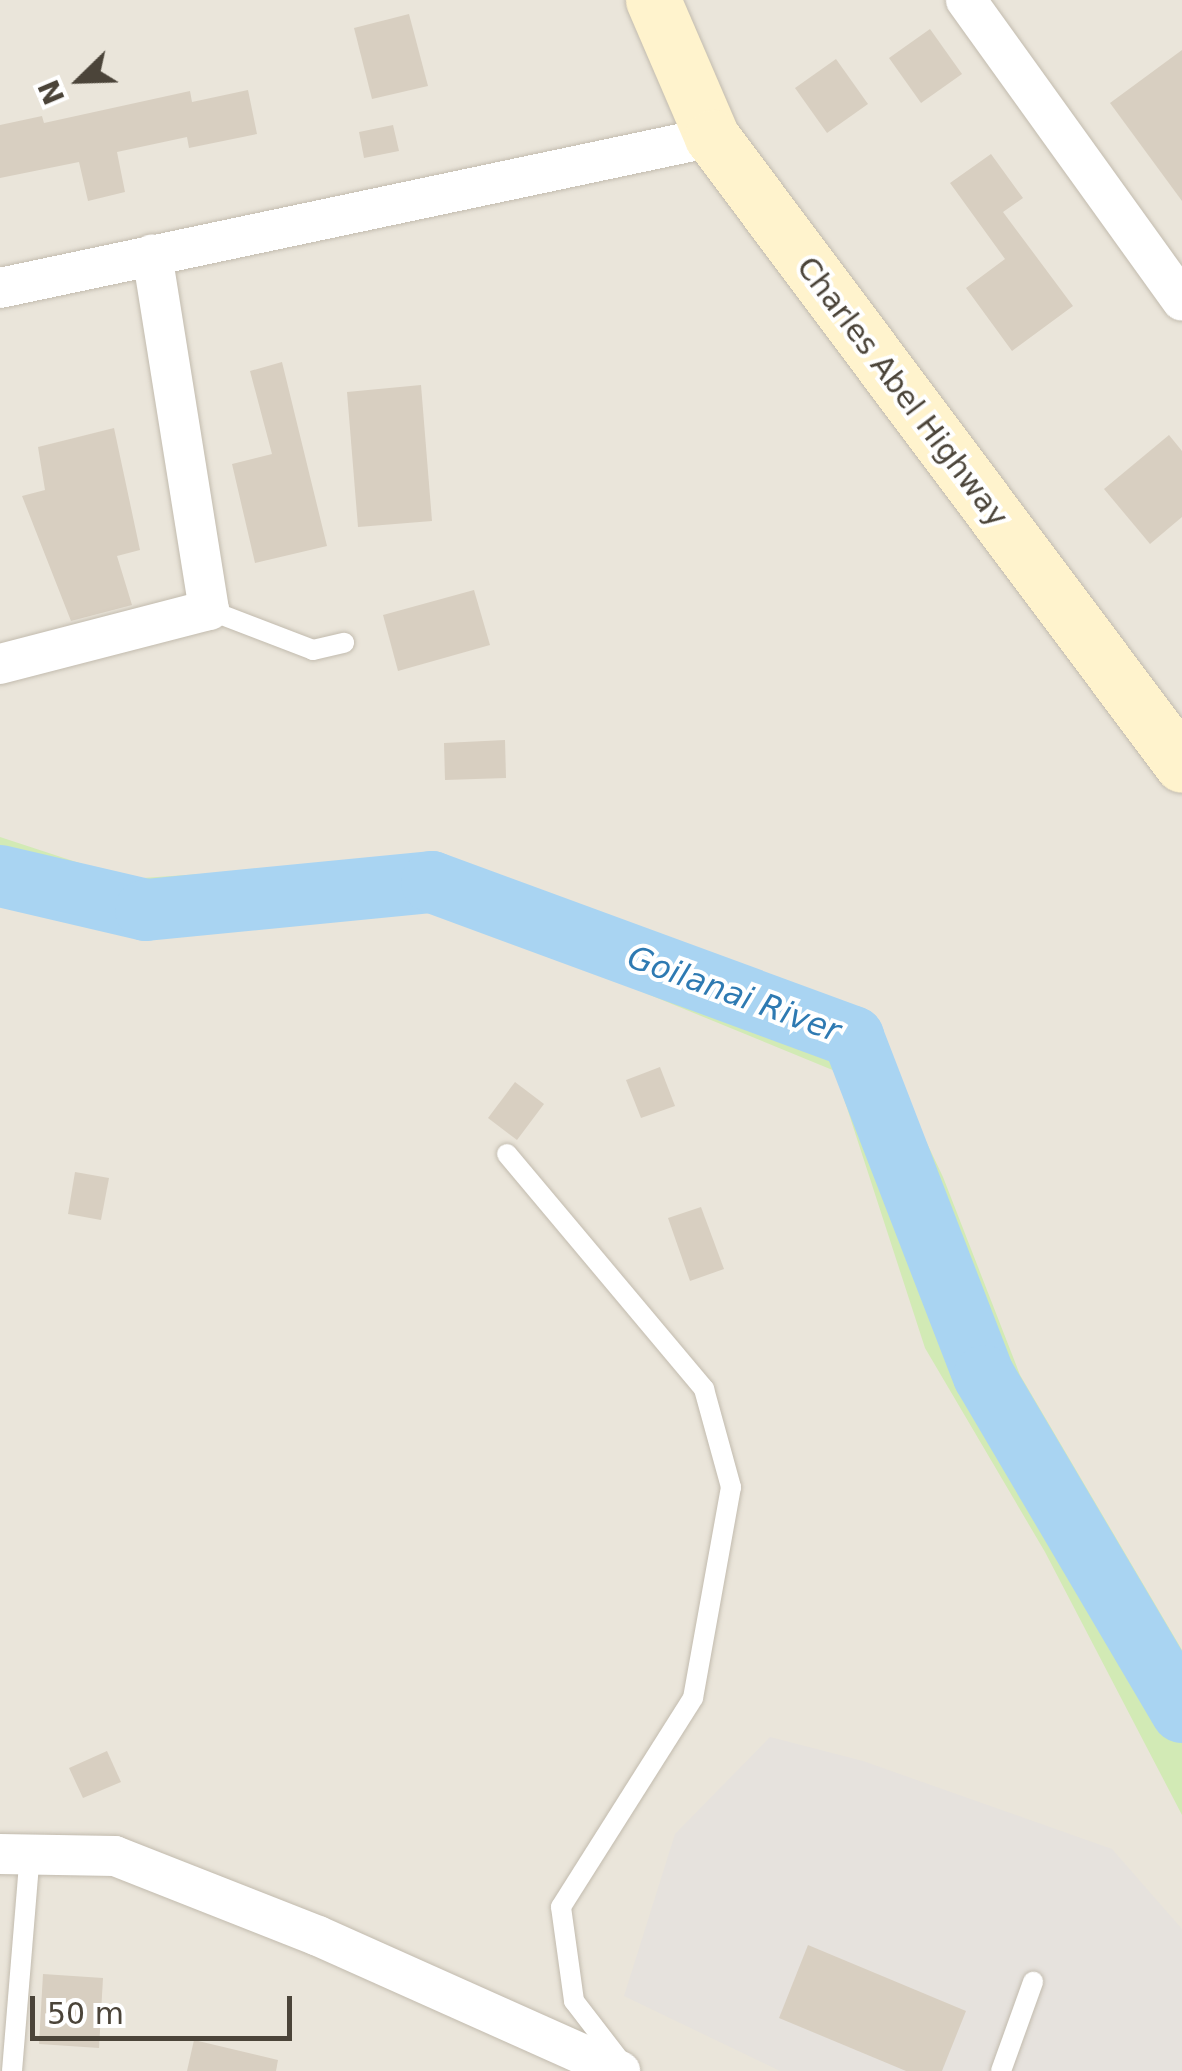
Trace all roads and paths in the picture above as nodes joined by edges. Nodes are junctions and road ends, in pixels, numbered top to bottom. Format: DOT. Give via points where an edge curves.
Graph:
graph roads {
  1 [pos="654,0"];
  2 [pos="966,0"];
  3 [pos="712,137"];
  4 [pos="152,255"];
  5 [pos="0,288"];
  6 [pos="1182,302"];
  7 [pos="210,610"];
  8 [pos="344,642"];
  9 [pos="0,664"];
  10 [pos="1182,765"];
  11 [pos="507,1154"];
  12 [pos="15,1852"];
  13 [pos="1033,1982"];
  14 [pos="12,2071"];
  15 [pos="620,2071"];
  16 [pos="628,2071"];
  17 [pos="1000,2071"];
  1 -- 3 [label="main road, Charles Abel Highway"];
  2 -- 6 [label="street"];
  3 -- 4 [label="street"];
  3 -- 10 [label="main road, Charles Abel Highway"];
  4 -- 5 [label="street"];
  4 -- 7 [label="street"];
  7 -- 8 [label="lane" via="313,650"];
  7 -- 9 [label="street"];
  11 -- 16 [label="lane" via="704,1389 731,1487 693,1698 561,1907 574,2001"];
  12 -- 14 [label="lane"];
  12 -- 15 [label="street" via="115,1856 318,1936"];
  13 -- 17 [label="lane"];
}
